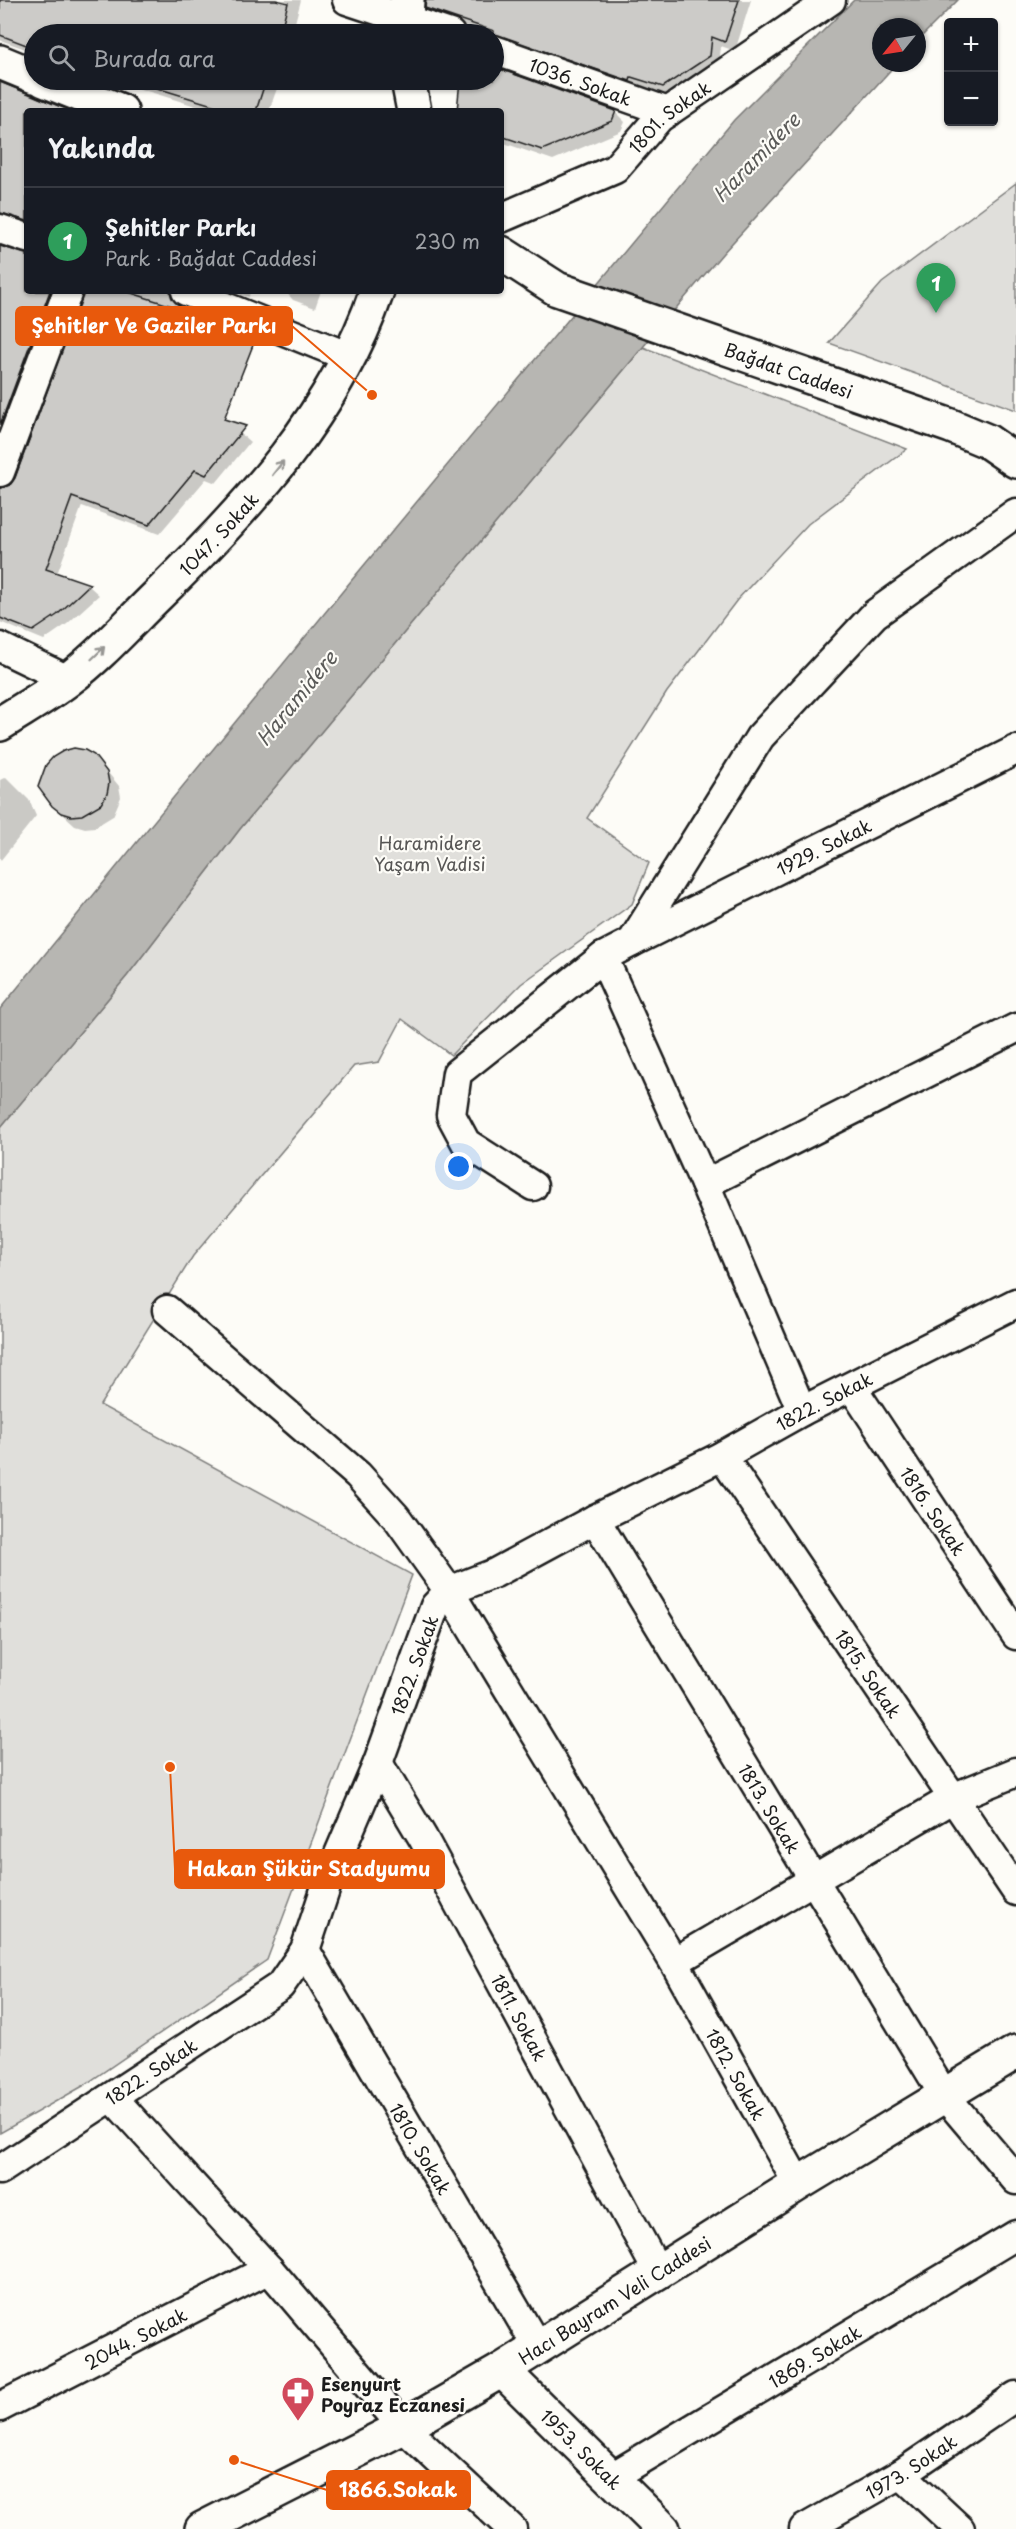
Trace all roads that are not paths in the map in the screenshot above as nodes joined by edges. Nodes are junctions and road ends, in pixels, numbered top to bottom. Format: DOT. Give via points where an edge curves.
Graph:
graph roads {
  1 [pos="347,0"];
  2 [pos="821,2"];
  3 [pos="405,18"];
  4 [pos="422,24"];
  5 [pos="504,54"];
  6 [pos="0,62"];
  7 [pos="24,72"];
  8 [pos="69,90"];
  9 [pos="401,90"];
  10 [pos="410,90"];
  11 [pos="114,108"];
  12 [pos="398,108"];
  13 [pos="413,108"];
  14 [pos="668,112"];
  15 [pos="504,217"];
  16 [pos="0,229"];
  17 [pos="24,237"];
  18 [pos="504,255"];
  19 [pos="504,279"];
  20 [pos="557,289"];
  21 [pos="67,294"];
  22 [pos="193,294"];
  23 [pos="376,294"];
  24 [pos="349,357"];
  25 [pos="1016,461"];
  26 [pos="0,472"];
  27 [pos="1016,513"];
  28 [pos="0,647"];
  29 [pos="68,680"];
  30 [pos="0,724"];
  31 [pos="1016,750"];
  32 [pos="632,942"];
  33 [pos="603,957"];
  34 [pos="1016,1028"];
  35 [pos="705,1184"];
  36 [pos="533,1186"];
  37 [pos="1015,1307"];
  38 [pos="167,1310"];
  39 [pos="852,1387"];
  40 [pos="802,1411"];
  41 [pos="722,1456"];
  42 [pos="595,1520"];
  43 [pos="448,1591"];
  44 [pos="1016,1635"];
  45 [pos="378,1763"];
  46 [pos="1016,1772"];
  47 [pos="955,1797"];
  48 [pos="816,1881"];
  49 [pos="1016,1891"];
  50 [pos="304,1950"];
  51 [pos="674,1962"];
  52 [pos="1016,2052"];
  53 [pos="944,2095"];
  54 [pos="112,2097"];
  55 [pos="0,2170"];
  56 [pos="1016,2180"];
  57 [pos="798,2184"];
  58 [pos="1016,2235"];
  59 [pos="269,2269"];
  60 [pos="659,2274"];
  61 [pos="538,2348"];
  62 [pos="502,2370"];
  63 [pos="0,2407"];
  64 [pos="1010,2408"];
  65 [pos="403,2427"];
  66 [pos="901,2474"];
  67 [pos="612,2477"];
  68 [pos="202,2529"];
  69 [pos="512,2529"];
  70 [pos="663,2529"];
  71 [pos="804,2529"];
  72 [pos="960,2529"];
  1 -- 3 [label="street"];
  2 -- 14 [label="street, 1801. Sokak"];
  3 -- 4 [label="street"];
  5 -- 14 [label="street, 1036. Sokak"];
  6 -- 7 [label="main road"];
  8 -- 11 [label="main road"];
  9 -- 12 [label="main road"];
  10 -- 13 [label="main road"];
  14 -- 15 [label="street, 1801. Sokak" via="615,169"];
  16 -- 17 [label="street"];
  18 -- 20 [label="main road"];
  19 -- 20 [label="main road" via="527,287"];
  20 -- 25 [label="main road, Bağdat Caddesi" via="951,426 987,441"];
  21 -- 26 [label="street"];
  22 -- 24 [label="street"];
  23 -- 24 [label="main road, 1047. Sokak"];
  29 -- 24 [label="main road, 1047. Sokak, one-way" via="218,537 265,484 306,432"];
  27 -- 32 [label="street" via="875,614 760,737"];
  28 -- 29 [label="street"];
  29 -- 30 [label="main road, 1047. Sokak"];
  31 -- 32 [label="street, 1929. Sokak"];
  32 -- 33 [label="street, 1929. Sokak"];
  33 -- 35 [label="street"];
  33 -- 36 [label="street, 1929. Sokak" via="457,1073 451,1115 466,1143"];
  34 -- 35 [label="street"];
  35 -- 40 [label="street"];
  37 -- 39 [label="street, 1822. Sokak"];
  38 -- 43 [label="street, 1812. Sokak" via="358,1475 396,1517"];
  39 -- 40 [label="street, 1822. Sokak"];
  39 -- 44 [label="street, 1816. Sokak"];
  40 -- 41 [label="street, 1822. Sokak"];
  41 -- 42 [label="street, 1822. Sokak"];
  41 -- 47 [label="street, 1815. Sokak"];
  42 -- 43 [label="street, 1822. Sokak" via="495,1573"];
  42 -- 48 [label="street, 1813. Sokak"];
  43 -- 45 [label="street, 1822. Sokak" via="435,1606"];
  43 -- 51 [label="street, 1812. Sokak"];
  45 -- 50 [label="street, 1822. Sokak" via="330,1875"];
  45 -- 60 [label="street, 1811. Sokak" via="423,1838"];
  46 -- 47 [label="street"];
  47 -- 48 [label="street"];
  47 -- 49 [label="street, 1815. Sokak"];
  48 -- 51 [label="street"];
  48 -- 53 [label="street, 1813. Sokak"];
  50 -- 54 [label="street, 1822. Sokak" via="280,1986"];
  50 -- 61 [label="street, 1810. Sokak"];
  51 -- 57 [label="street, 1812. Sokak"];
  52 -- 53 [label="main road, Hacı Bayram Veli Caddesi"];
  53 -- 56 [label="street, 1813. Sokak"];
  53 -- 57 [label="main road, Hacı Bayram Veli Caddesi"];
  54 -- 55 [label="street, 1822. Sokak"];
  54 -- 59 [label="street"];
  57 -- 60 [label="main road, Hacı Bayram Veli Caddesi"];
  58 -- 67 [label="street, 1869. Sokak"];
  59 -- 63 [label="street, 2044. Sokak"];
  59 -- 65 [label="street"];
  60 -- 61 [label="main road, Hacı Bayram Veli Caddesi"];
  61 -- 62 [label="main road, Hacı Bayram Veli Caddesi"];
  62 -- 65 [label="main road, Hacı Bayram Veli Caddesi"];
  62 -- 67 [label="main road, 1953. Sokak"];
  64 -- 66 [label="street, 1973. Sokak"];
  65 -- 68 [label="main road, Hacı Bayram Veli Caddesi"];
  65 -- 69 [label="street"];
  66 -- 71 [label="street, 1973. Sokak"];
  66 -- 72 [label="street"];
  67 -- 70 [label="main road, 1953. Sokak"];
}
